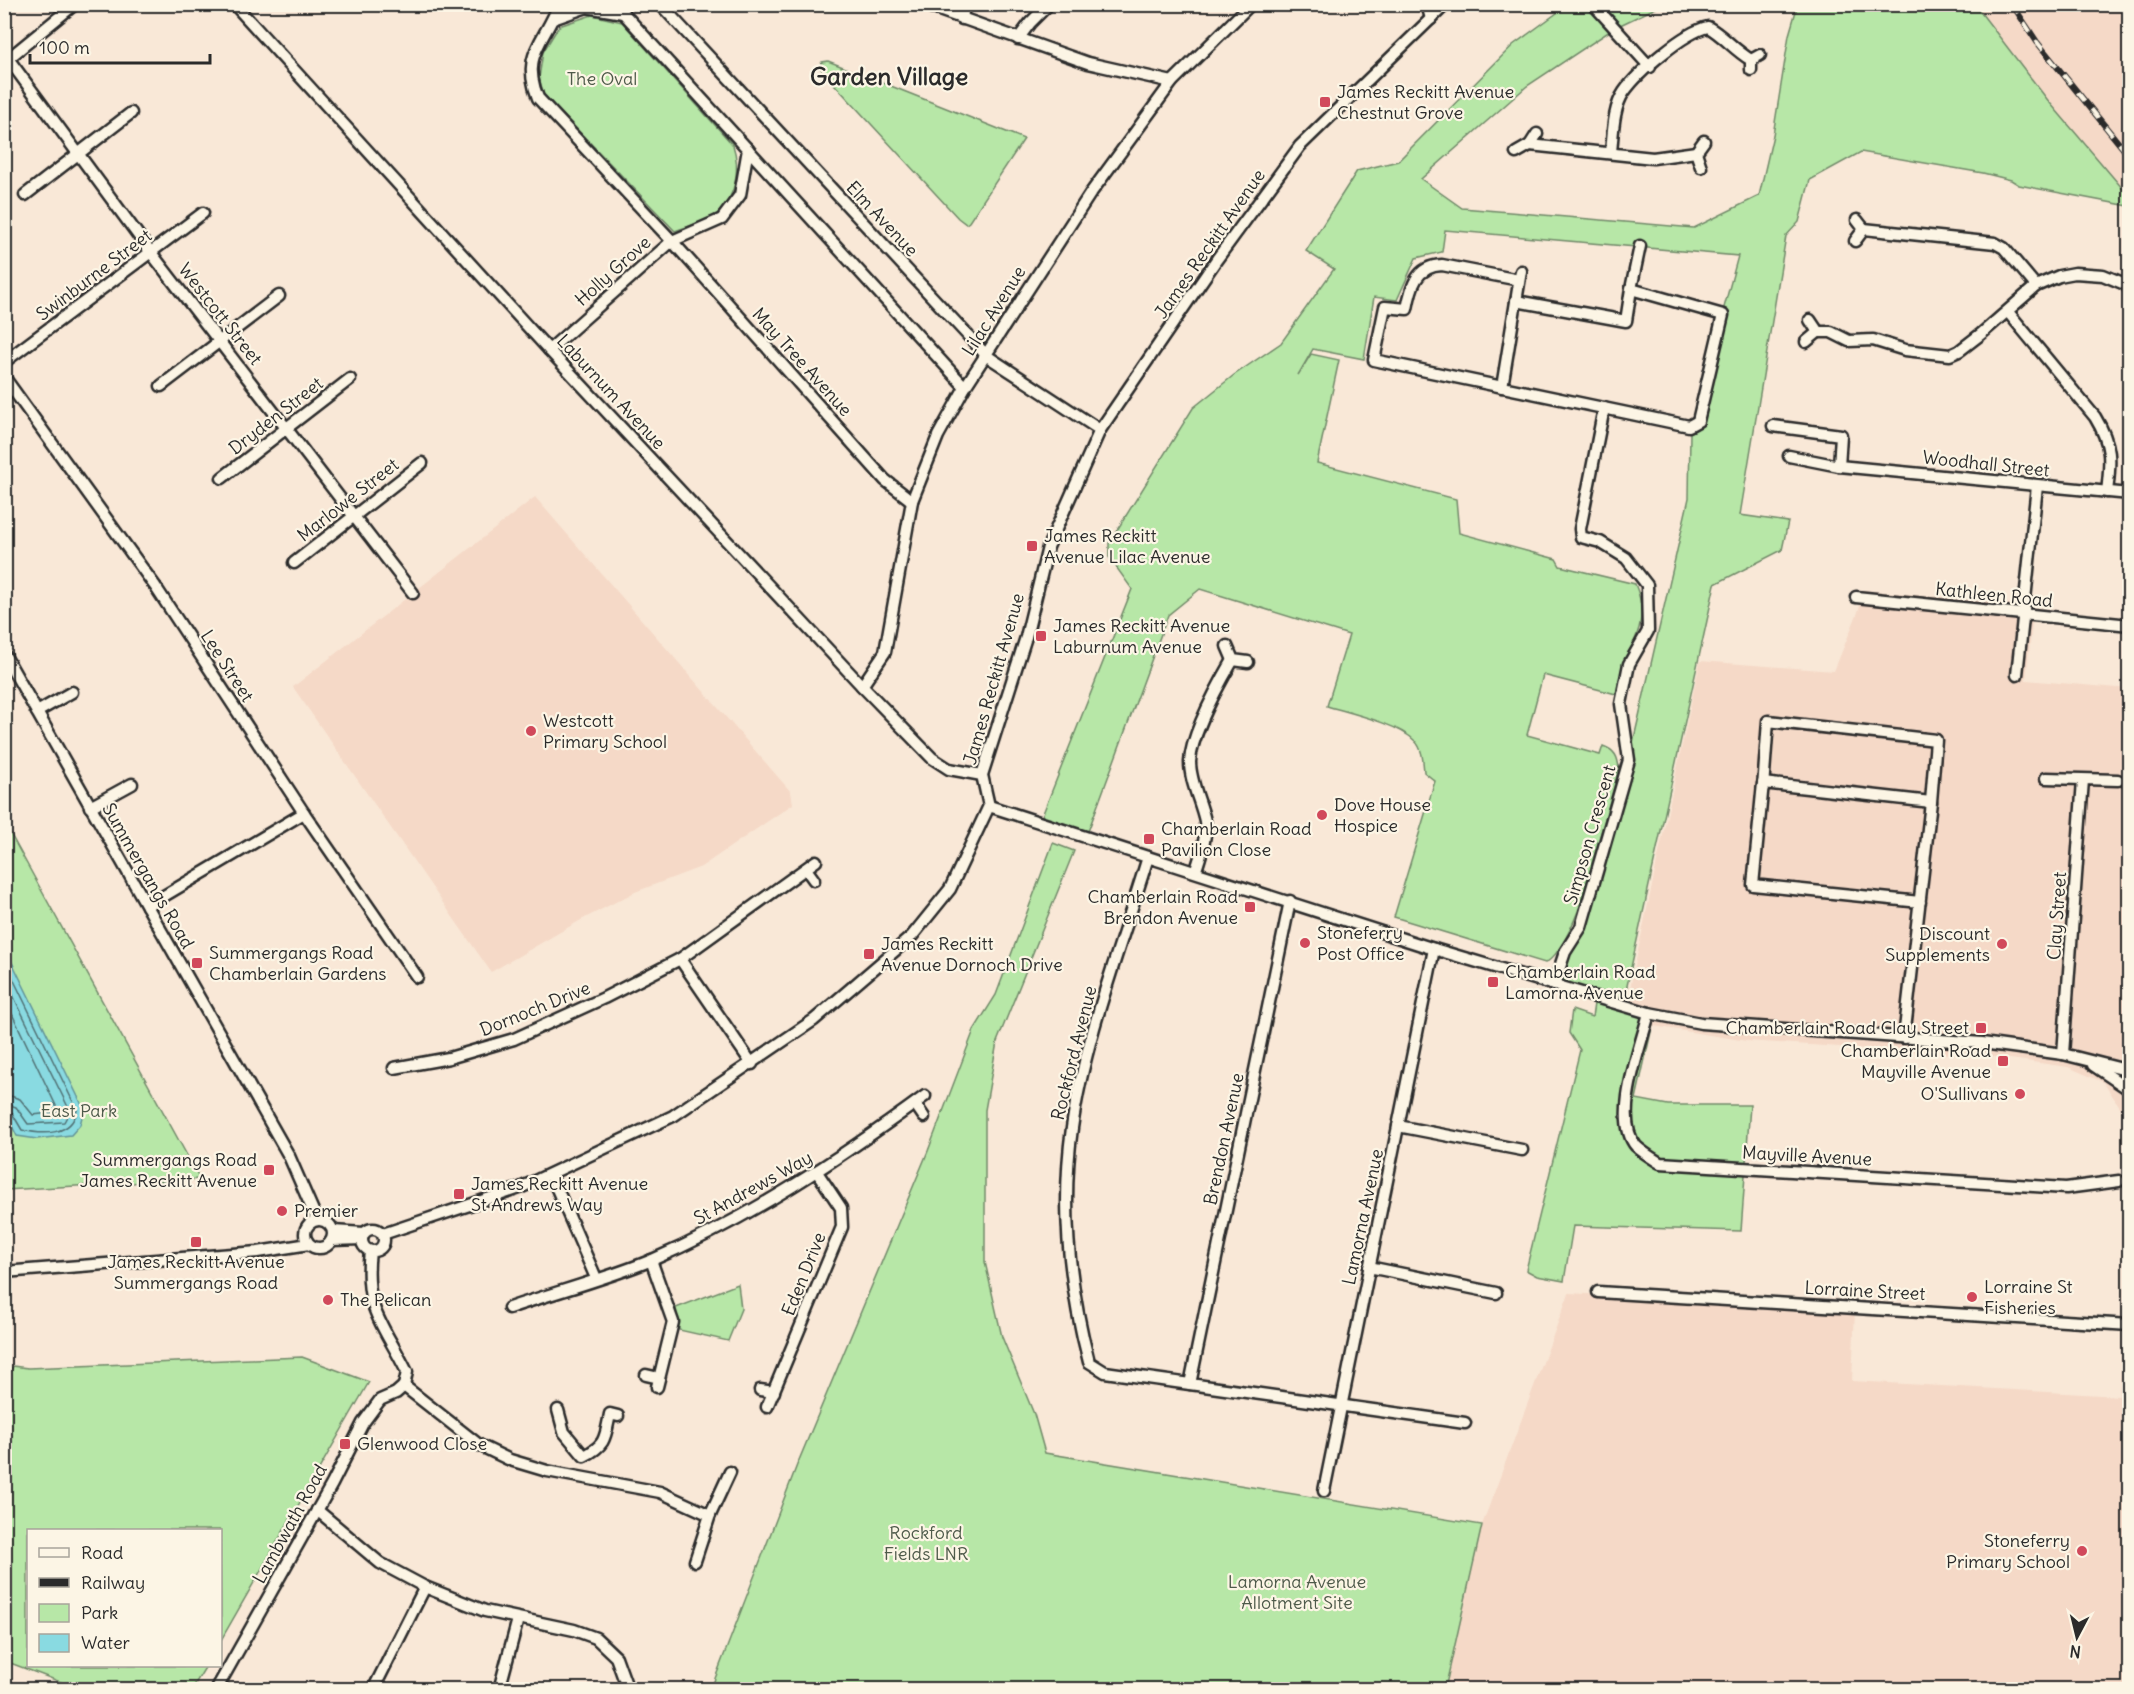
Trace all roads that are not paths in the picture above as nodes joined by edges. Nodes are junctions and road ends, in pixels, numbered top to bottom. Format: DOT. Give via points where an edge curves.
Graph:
graph roads {
  1 [pos="75,4"];
  2 [pos="234,4"];
  3 [pos="559,4"];
  4 [pos="660,4"];
  5 [pos="922,4"];
  6 [pos="964,4"];
  7 [pos="1049,4"];
  8 [pos="1251,4"];
  9 [pos="1426,4"];
  10 [pos="1446,4"];
  11 [pos="1593,4"];
  12 [pos="620,9"];
  13 [pos="554,19"];
  14 [pos="962,19"];
  15 [pos="1431,19"];
  16 [pos="1018,39"];
  17 [pos="6,58"];
  18 [pos="1754,62"];
  19 [pos="1650,67"];
  20 [pos="1172,82"];
  21 [pos="131,113"];
  22 [pos="1537,134"];
  23 [pos="1704,141"];
  24 [pos="1530,145"];
  25 [pos="748,149"];
  26 [pos="1611,152"];
  27 [pos="1516,153"];
  28 [pos="1696,153"];
  29 [pos="79,155"];
  30 [pos="1701,167"];
  31 [pos="25,195"];
  32 [pos="203,213"];
  33 [pos="1857,220"];
  34 [pos="1864,229"];
  35 [pos="672,240"];
  36 [pos="1855,241"];
  37 [pos="1640,246"];
  38 [pos="152,254"];
  39 [pos="2036,286"];
  40 [pos="1631,289"];
  41 [pos="2130,290"];
  42 [pos="279,296"];
  43 [pos="1516,301"];
  44 [pos="2008,312"];
  45 [pos="1810,320"];
  46 [pos="1818,332"];
  47 [pos="221,342"];
  48 [pos="1806,342"];
  49 [pos="549,350"];
  50 [pos="987,356"];
  51 [pos="4,362"];
  52 [pos="4,377"];
  53 [pos="350,379"];
  54 [pos="161,386"];
  55 [pos="965,387"];
  56 [pos="1502,387"];
  57 [pos="1604,408"];
  58 [pos="1773,426"];
  59 [pos="288,429"];
  60 [pos="1100,430"];
  61 [pos="1789,456"];
  62 [pos="422,463"];
  63 [pos="1839,466"];
  64 [pos="222,478"];
  65 [pos="2037,486"];
  66 [pos="2107,492"];
  67 [pos="2130,494"];
  68 [pos="912,501"];
  69 [pos="354,516"];
  70 [pos="294,563"];
  71 [pos="413,593"];
  72 [pos="1856,597"];
  73 [pos="2023,615"];
  74 [pos="2130,626"];
  75 [pos="1227,646"];
  76 [pos="4,654"];
  77 [pos="1233,660"];
  78 [pos="1248,662"];
  79 [pos="2017,675"];
  80 [pos="862,687"];
  81 [pos="72,692"];
  82 [pos="37,712"];
  83 [pos="982,775"];
  84 [pos="2046,778"];
  85 [pos="2083,780"];
  86 [pos="2118,780"];
  87 [pos="132,784"];
  88 [pos="1763,788"];
  89 [pos="1931,802"];
  90 [pos="989,806"];
  91 [pos="90,807"];
  92 [pos="303,813"];
  93 [pos="1148,857"];
  94 [pos="816,861"];
  95 [pos="806,869"];
  96 [pos="1196,870"];
  97 [pos="814,880"];
  98 [pos="1290,901"];
  99 [pos="1920,902"];
  100 [pos="147,906"];
  101 [pos="1434,948"];
  102 [pos="680,959"];
  103 [pos="417,978"];
  104 [pos="1554,985"];
  105 [pos="1649,1014"];
  106 [pos="1904,1038"];
  107 [pos="2063,1054"];
  108 [pos="2088,1062"];
  109 [pos="752,1064"];
  110 [pos="394,1068"];
  111 [pos="2130,1071"];
  112 [pos="2130,1090"];
  113 [pos="925,1096"];
  114 [pos="915,1104"];
  115 [pos="924,1116"];
  116 [pos="1398,1126"];
  117 [pos="1522,1150"];
  118 [pos="817,1172"];
  119 [pos="551,1176"];
  120 [pos="2119,1181"];
  121 [pos="315,1215"];
  122 [pos="383,1234"];
  123 [pos="333,1235"];
  124 [pos="363,1236"];
  125 [pos="309,1244"];
  126 [pos="370,1251"];
  127 [pos="651,1260"];
  128 [pos="1368,1267"];
  129 [pos="4,1272"];
  130 [pos="596,1278"];
  131 [pos="1598,1292"];
  132 [pos="1496,1293"];
  133 [pos="509,1308"];
  134 [pos="2130,1324"];
  135 [pos="645,1375"];
  136 [pos="1190,1384"];
  137 [pos="404,1386"];
  138 [pos="760,1390"];
  139 [pos="774,1392"];
  140 [pos="767,1407"];
  141 [pos="1342,1408"];
  142 [pos="558,1410"];
  143 [pos="618,1416"];
  144 [pos="1465,1423"];
  145 [pos="584,1456"];
  146 [pos="730,1472"];
  147 [pos="579,1477"];
  148 [pos="1324,1491"];
  149 [pos="317,1510"];
  150 [pos="710,1515"];
  151 [pos="695,1561"];
  152 [pos="425,1587"];
  153 [pos="518,1619"];
  154 [pos="216,1689"];
  155 [pos="374,1689"];
  156 [pos="499,1689"];
  157 [pos="628,1689"];
  1 -- 17 [label="street"];
  2 -- 49 [label="street, Laburnum Avenue"];
  3 -- 13 [label="street"];
  4 -- 50 [label="street, Elm Avenue"];
  5 -- 14 [label="street"];
  6 -- 14 [label="street"];
  7 -- 16 [label="street"];
  8 -- 20 [label="street, Lilac Avenue"];
  9 -- 15 [label="street"];
  10 -- 15 [label="street, James Reckitt Avenue"];
  11 -- 19 [label="street"];
  12 -- 13 [label="street" via="587,7"];
  12 -- 25 [label="street"];
  13 -- 35 [label="street" via="534,49 530,79 538,98"];
  14 -- 16 [label="street"];
  15 -- 60 [label="street, James Reckitt Avenue" via="1300,146"];
  16 -- 20 [label="street" via="1088,63"];
  17 -- 29 [label="street, Westcott Street"];
  18 -- 19 [label="street" via="1708,27 1695,30"];
  19 -- 26 [label="street" via="1623,93 1615,115"];
  20 -- 50 [label="street, Lilac Avenue" via="1039,269"];
  21 -- 29 [label="street"];
  22 -- 24 [label="street"];
  23 -- 28 [label="street"];
  24 -- 26 [label="street"];
  24 -- 27 [label="street"];
  25 -- 35 [label="street" via="740,195 722,219"];
  25 -- 55 [label="street"];
  26 -- 28 [label="street" via="1653,158"];
  28 -- 30 [label="street"];
  29 -- 31 [label="street"];
  29 -- 38 [label="street, Westcott Street"];
  32 -- 38 [label="street, Swinburne Street"];
  33 -- 34 [label="street"];
  34 -- 36 [label="street"];
  34 -- 39 [label="street" via="1995,243 2004,248"];
  35 -- 49 [label="street, Holly Grove"];
  35 -- 68 [label="street, May Tree Avenue" via="885,480"];
  37 -- 40 [label="street"];
  38 -- 47 [label="street, Westcott Street"];
  38 -- 51 [label="street, Swinburne Street"];
  39 -- 41 [label="street" via="2075,273 2103,275"];
  39 -- 44 [label="street"];
  40 -- 43 [label="street" via="1626,321"];
  40 -- 57 [label="street" via="1723,315 1698,421 1689,426"];
  42 -- 47 [label="street"];
  43 -- 56 [label="street"];
  43 -- 56 [label="street" via="1520,276 1430,265 1418,276 1407,309 1384,307 1374,360"];
  44 -- 46 [label="street" via="1950,354 1905,350 1872,340 1849,341 1831,332"];
  44 -- 66 [label="street" via="2106,435 2111,457"];
  45 -- 46 [label="street"];
  46 -- 48 [label="street"];
  47 -- 54 [label="street"];
  47 -- 59 [label="street, Westcott Street"];
  49 -- 80 [label="street, Laburnum Avenue"];
  50 -- 55 [label="street, Lilac Avenue"];
  50 -- 60 [label="street, Elm Avenue"];
  52 -- 92 [label="street, Lee Street" via="155,586"];
  53 -- 59 [label="street, Dryden Street"];
  55 -- 68 [label="street, Lilac Avenue" via="938,436"];
  56 -- 57 [label="street"];
  57 -- 104 [label="street, Simpson Crescent" via="1581,537 1600,542 1626,558 1647,585 1648,631 1629,664 1622,704 1629,760 1581,927 1565,952"];
  58 -- 63 [label="street" via="1841,435"];
  59 -- 64 [label="street, Dryden Street"];
  59 -- 69 [label="street, Westcott Street"];
  60 -- 83 [label="street, James Reckitt Avenue" via="1048,547 1026,637"];
  61 -- 63 [label="street, Woodhall Street"];
  62 -- 69 [label="street, Marlowe Street"];
  63 -- 65 [label="street, Woodhall Street"];
  65 -- 66 [label="street, Woodhall Street"];
  65 -- 73 [label="street"];
  66 -- 67 [label="street, Woodhall Street"];
  68 -- 80 [label="street, Lilac Avenue" via="885,652"];
  69 -- 70 [label="street, Marlowe Street"];
  69 -- 71 [label="street, Westcott Street"];
  72 -- 73 [label="street, Kathleen Road"];
  73 -- 74 [label="street, Kathleen Road"];
  73 -- 79 [label="street"];
  75 -- 77 [label="street"];
  76 -- 82 [label="street, Summergangs Road"];
  77 -- 78 [label="street"];
  77 -- 96 [label="street" via="1217,687 1190,762 1205,821 1205,839"];
  80 -- 83 [label="street, Laburnum Avenue" via="932,758 949,769"];
  81 -- 82 [label="street"];
  82 -- 91 [label="street, Summergangs Road"];
  83 -- 90 [label="street, James Reckitt Avenue"];
  84 -- 85 [label="street"];
  85 -- 86 [label="street"];
  85 -- 107 [label="street, Clay Street"];
  87 -- 91 [label="street"];
  88 -- 89 [label="street" via="1763,783"];
  88 -- 89 [label="street" via="1768,721 1936,740"];
  88 -- 99 [label="street" via="1753,885"];
  89 -- 99 [label="street"];
  90 -- 93 [label="street"];
  90 -- 109 [label="street" via="950,889 912,936 814,1020"];
  91 -- 100 [label="street, Summergangs Road"];
  92 -- 100 [label="street"];
  92 -- 103 [label="street, Lee Street"];
  93 -- 96 [label="street"];
  93 -- 136 [label="street, Rockford Avenue" via="1079,1085 1071,1130 1069,1259 1074,1302 1089,1362 1105,1372"];
  94 -- 95 [label="street, Dornoch Drive"];
  95 -- 97 [label="street"];
  95 -- 102 [label="street, Dornoch Drive"];
  96 -- 98 [label="street"];
  98 -- 101 [label="street"];
  98 -- 136 [label="street, Brendon Avenue"];
  99 -- 106 [label="street"];
  100 -- 121 [label="street, Summergangs Road" via="289,1156"];
  101 -- 104 [label="street"];
  101 -- 116 [label="street, Lamorna Avenue"];
  102 -- 109 [label="street"];
  102 -- 110 [label="street, Dornoch Drive" via="514,1039 449,1058"];
  104 -- 105 [label="street"];
  105 -- 106 [label="street" via="1701,1023"];
  105 -- 120 [label="street, Mayville Avenue" via="1625,1121 1636,1145 1660,1163 2066,1188"];
  106 -- 107 [label="street"];
  107 -- 108 [label="street"];
  108 -- 111 [label="street"];
  108 -- 112 [label="street"];
  109 -- 119 [label="street" via="673,1116"];
  113 -- 114 [label="street, St Andrews Way"];
  114 -- 115 [label="street"];
  114 -- 118 [label="street, St Andrews Way"];
  116 -- 117 [label="street"];
  116 -- 128 [label="street, Lamorna Avenue"];
  118 -- 127 [label="street, St Andrews Way" via="743,1217"];
  118 -- 139 [label="street, Eden Drive" via="841,1208 842,1227"];
  119 -- 122 [label="street"];
  119 -- 130 [label="street"];
  121 -- 123 [label="street" via="328,1223"];
  121 -- 125 [label="street" via="306,1231"];
  122 -- 124 [label="street" via="374,1228"];
  122 -- 126 [label="street" via="383,1245"];
  123 -- 124 [label="street"];
  123 -- 125 [label="street" via="322,1248"];
  124 -- 126 [label="street" via="364,1246"];
  125 -- 129 [label="street" via="258,1252"];
  126 -- 137 [label="street" via="372,1304 407,1372"];
  127 -- 130 [label="street, St Andrews Way"];
  127 -- 135 [label="street" via="673,1322 658,1383"];
  128 -- 132 [label="street"];
  128 -- 141 [label="street, Lamorna Avenue"];
  130 -- 133 [label="street, St Andrews Way"];
  131 -- 134 [label="street, Lorraine Street"];
  136 -- 141 [label="street, Rockford Avenue"];
  137 -- 147 [label="street" via="479,1445 510,1460"];
  137 -- 149 [label="street, Lambwath Road" via="380,1400 363,1423"];
  138 -- 139 [label="street"];
  139 -- 140 [label="street, Eden Drive"];
  141 -- 144 [label="street, Rockford Avenue"];
  141 -- 148 [label="street, Lamorna Avenue"];
  142 -- 145 [label="street" via="564,1432"];
  143 -- 145 [label="street" via="610,1414 604,1441"];
  145 -- 147 [label="street"];
  146 -- 150 [label="street"];
  147 -- 150 [label="street" via="660,1492"];
  149 -- 152 [label="street" via="380,1563"];
  149 -- 154 [label="street, Lambwath Road"];
  150 -- 151 [label="street"];
  152 -- 153 [label="street" via="461,1603"];
  152 -- 155 [label="street"];
  153 -- 156 [label="street"];
  153 -- 157 [label="street" via="596,1638 616,1657"];
}
